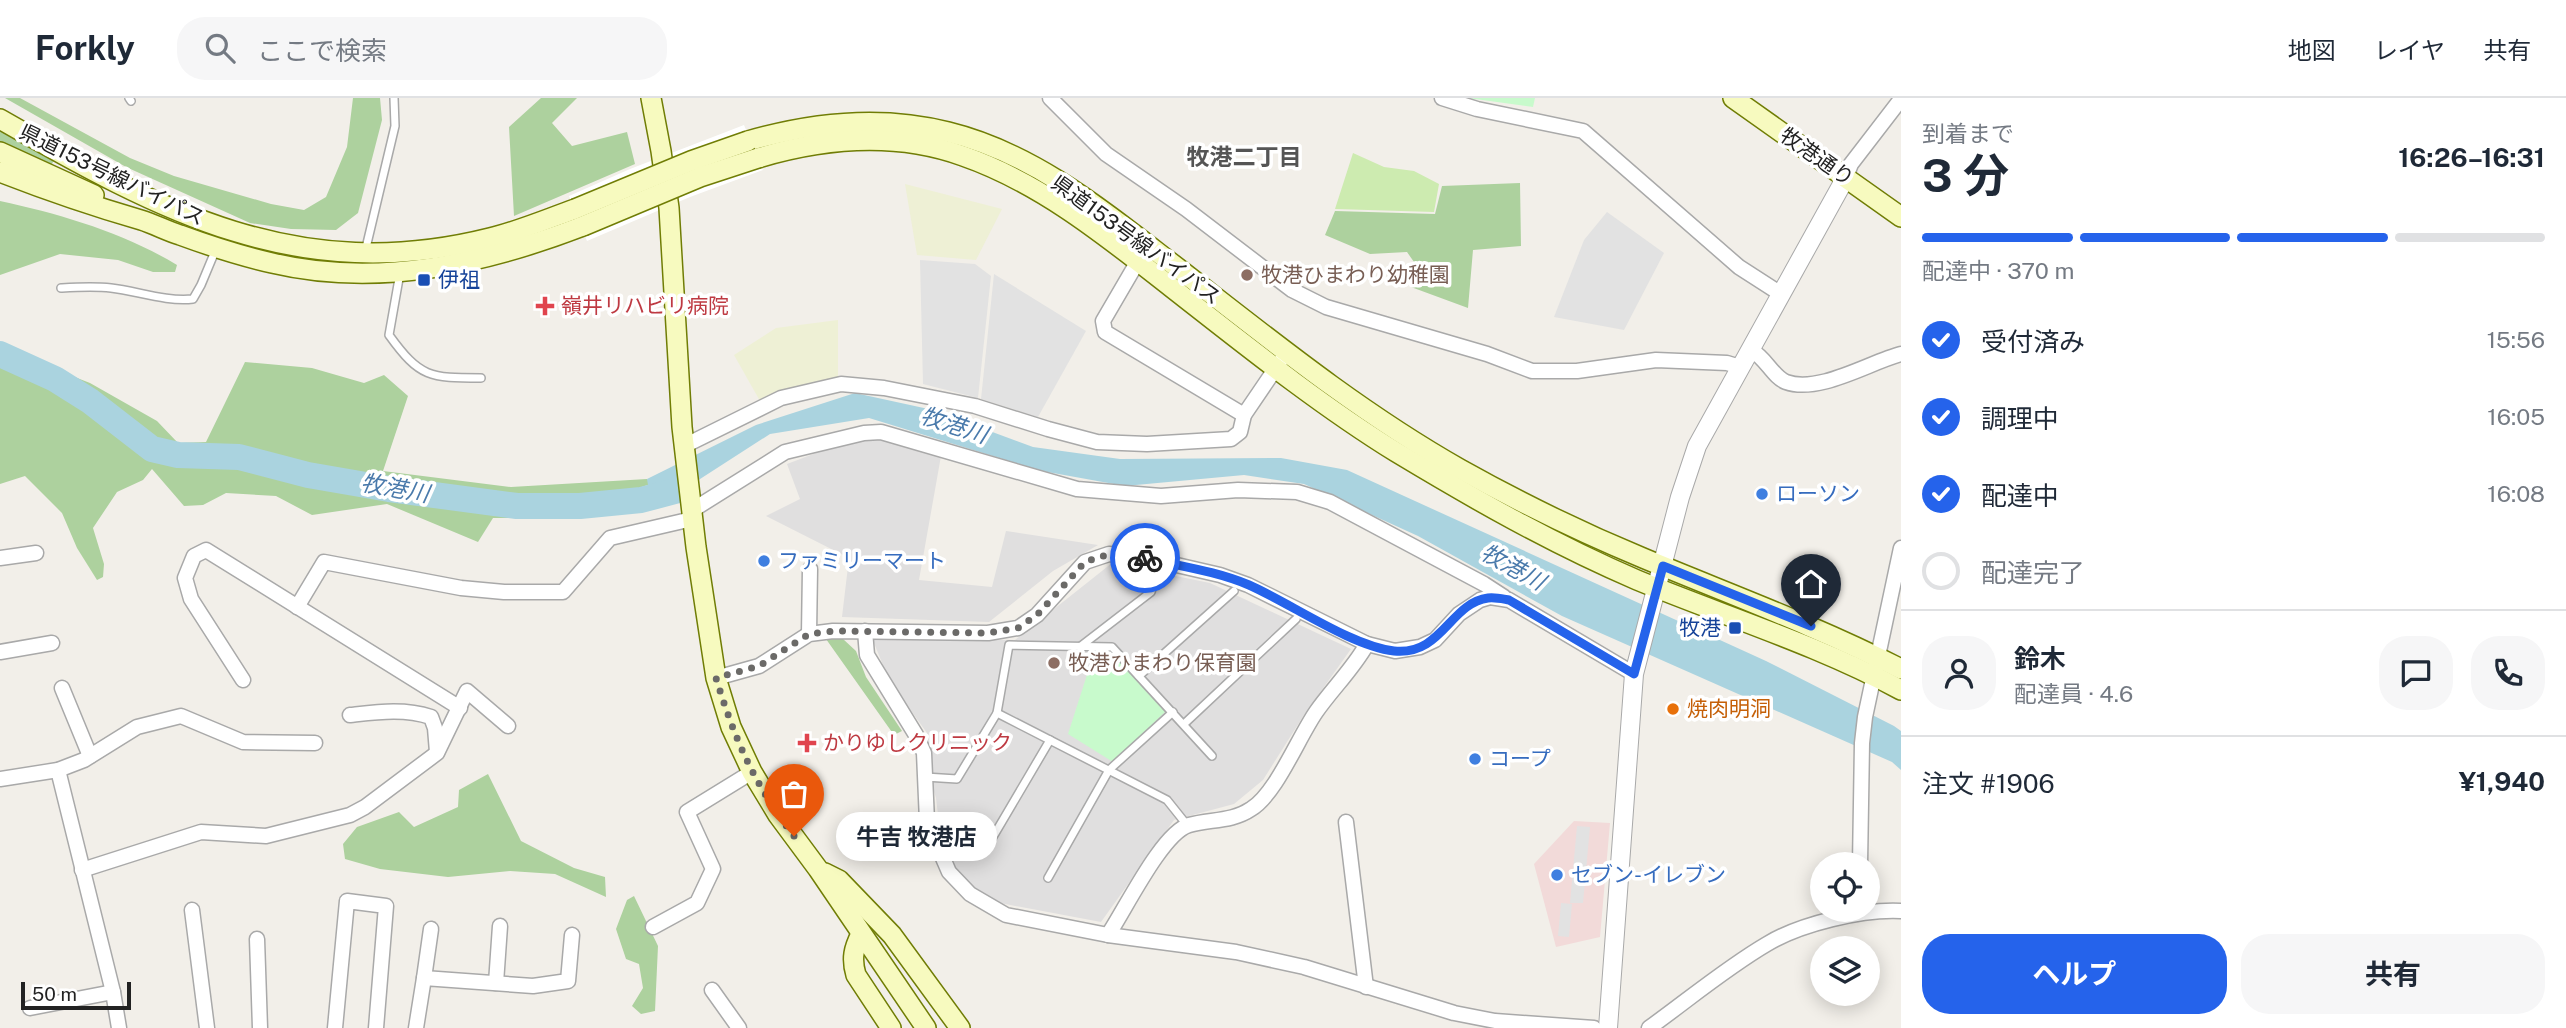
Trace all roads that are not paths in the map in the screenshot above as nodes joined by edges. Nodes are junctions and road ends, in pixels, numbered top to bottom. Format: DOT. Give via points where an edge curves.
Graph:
graph roads {
  1 [pos="394,98"];
  2 [pos="650,98"];
  3 [pos="1050,98"];
  4 [pos="1442,98"];
  5 [pos="1732,98"];
  6 [pos="1901,99"];
  7 [pos="0,119"];
  8 [pos="753,149"];
  9 [pos="0,152"];
  10 [pos="0,172"];
  11 [pos="1846,177"];
  12 [pos="579,217"];
  13 [pos="1901,217"];
  14 [pos="141,220"];
  15 [pos="216,248"];
  16 [pos="365,252"];
  17 [pos="1138,261"];
  18 [pos="400,272"];
  19 [pos="61,288"];
  20 [pos="1781,294"];
  21 [pos="1751,350"];
  22 [pos="1287,352"];
  23 [pos="1901,355"];
  24 [pos="1740,367"];
  25 [pos="1275,369"];
  26 [pos="481,378"];
  27 [pos="1244,415"];
  28 [pos="685,452"];
  29 [pos="691,512"];
  30 [pos="1901,548"];
  31 [pos="36,553"];
  32 [pos="0,558"];
  33 [pos="1663,566"];
  34 [pos="810,569"];
  35 [pos="1158,570"];
  36 [pos="1657,588"];
  37 [pos="1234,591"];
  38 [pos="1509,600"];
  39 [pos="297,607"];
  40 [pos="1296,619"];
  41 [pos="864,631"];
  42 [pos="809,634"];
  43 [pos="52,643"];
  44 [pos="1367,644"];
  45 [pos="1080,646"];
  46 [pos="0,652"];
  47 [pos="1637,666"];
  48 [pos="1876,667"];
  49 [pos="1901,669"];
  50 [pos="1139,676"];
  51 [pos="716,678"];
  52 [pos="243,680"];
  53 [pos="62,688"];
  54 [pos="1901,690"];
  55 [pos="460,708"];
  56 [pos="1173,712"];
  57 [pos="997,713"];
  58 [pos="350,715"];
  59 [pos="1184,724"];
  60 [pos="508,726"];
  61 [pos="1050,740"];
  62 [pos="315,743"];
  63 [pos="437,754"];
  64 [pos="90,756"];
  65 [pos="1212,757"];
  66 [pos="58,770"];
  67 [pos="1109,770"];
  68 [pos="752,772"];
  69 [pos="925,777"];
  70 [pos="0,779"];
  71 [pos="1346,822"];
  72 [pos="1187,825"];
  73 [pos="987,847"];
  74 [pos="1860,852"];
  75 [pos="818,869"];
  76 [pos="82,870"];
  77 [pos="1048,878"];
  78 [pos="192,910"];
  79 [pos="1901,911"];
  80 [pos="1880,912"];
  81 [pos="1824,922"];
  82 [pos="500,926"];
  83 [pos="653,927"];
  84 [pos="431,929"];
  85 [pos="861,934"];
  86 [pos="572,935"];
  87 [pos="1108,935"];
  88 [pos="257,939"];
  89 [pos="424,978"];
  90 [pos="496,983"];
  91 [pos="1366,986"];
  92 [pos="712,990"];
  93 [pos="113,992"];
  94 [pos="30,1008"];
  95 [pos="119,1028"];
  96 [pos="207,1028"];
  97 [pos="260,1028"];
  98 [pos="335,1028"];
  99 [pos="376,1028"];
  100 [pos="416,1028"];
  101 [pos="739,1028"];
  102 [pos="891,1028"];
  103 [pos="926,1028"];
  104 [pos="960,1028"];
  105 [pos="1594,1028"];
  106 [pos="1608,1028"];
  107 [pos="1649,1028"];
  1 -- 16 [label="lane" via="395,126"];
  2 -- 28 [label="main road" via="669,208"];
  3 -- 24 [label="street" via="1106,154 1292,290 1326,307 1532,371 1577,371 1656,360"];
  4 -- 20 [label="street" via="1583,131 1739,267"];
  5 -- 11 [label="main road, 牧港通り"];
  6 -- 11 [label="street"];
  7 -- 16 [label="main road, 県道153号線バイパス" via="140,194 224,229 296,247"];
  8 -- 12 [label="main road, 県道153号線バイパス, bridge" via="691,160"];
  8 -- 17 [label="main road, 県道153号線バイパス" via="856,140 944,150 1046,196"];
  8 -- 22 [label="main road, 県道153号線バイパス" via="794,128 859,122 925,127 992,147 1101,209"];
  9 -- 14 [label="main road"];
  10 -- 14 [label="main road"];
  11 -- 13 [label="main road, 牧港通り"];
  11 -- 20 [label="street"];
  12 -- 16 [label="main road, 県道153号線バイパス" via="462,244"];
  12 -- 18 [label="main road, 県道153号線バイパス" via="511,252 459,265"];
  14 -- 15 [label="main road, 県道153号線バイパス"];
  15 -- 18 [label="main road, 県道153号線バイパス" via="296,268"];
  15 -- 19 [label="lane" via="193,299 110,288"];
  17 -- 25 [label="main road, 県道153号線バイパス"];
  17 -- 27 [label="street" via="1103,321 1105,332"];
  18 -- 26 [label="lane" via="389,335 399,349 428,374 443,379"];
  20 -- 21 [label="street"];
  21 -- 23 [label="street" via="1789,383 1818,383"];
  21 -- 24 [label="street"];
  22 -- 25 [label="street"];
  22 -- 33 [label="main road, 県道153号線バイパス" via="1345,397 1460,469 1580,531"];
  24 -- 33 [label="street" via="1697,446"];
  25 -- 27 [label="street"];
  25 -- 36 [label="main road, 県道153号線バイパス" via="1359,428 1462,491 1551,540"];
  27 -- 28 [label="street" via="1240,432 1231,439 1097,442 975,406 841,384 781,398"];
  28 -- 29 [label="main road"];
  29 -- 38 [label="street" via="785,452 881,432 1077,489 1161,496 1238,490 1297,492 1330,502"];
  29 -- 39 [label="street" via="610,538 563,592 461,588 324,562"];
  29 -- 51 [label="main road"];
  30 -- 48 [label="street"];
  31 -- 32 [label="street"];
  33 -- 36 [label="street"];
  33 -- 48 [label="main road, 県道153号線バイパス" via="1789,616"];
  34 -- 42 [label="street"];
  35 -- 45 [label="lane" via="1151,592"];
  36 -- 47 [label="street"];
  36 -- 48 [label="main road, 県道153号線バイパス"];
  37 -- 50 [label="lane"];
  38 -- 44 [label="street" via="1480,600 1435,640 1420,647 1395,651"];
  38 -- 47 [label="street"];
  39 -- 52 [label="street" via="206,550 194,556 185,578 191,599"];
  39 -- 55 [label="street"];
  40 -- 59 [label="lane"];
  41 -- 42 [label="street"];
  41 -- 44 [label="street" via="988,633 1018,628 1037,615 1085,562 1109,554 1142,557 1248,584"];
  41 -- 69 [label="street" via="867,655 924,753"];
  42 -- 51 [label="street" via="759,666"];
  43 -- 46 [label="street"];
  44 -- 72 [label="street" via="1316,712 1266,794 1251,809 1222,821"];
  45 -- 50 [label="lane" via="1112,647"];
  45 -- 57 [label="lane" via="1009,645"];
  47 -- 106 [label="street"];
  48 -- 49 [label="main road, 県道153号線バイパス"];
  48 -- 54 [label="main road, 県道153号線バイパス"];
  48 -- 74 [label="street" via="1862,743"];
  50 -- 56 [label="lane"];
  51 -- 68 [label="main road" via="731,727"];
  53 -- 64 [label="street"];
  55 -- 60 [label="street" via="467,691"];
  55 -- 63 [label="street"];
  56 -- 59 [label="lane"];
  56 -- 67 [label="lane"];
  57 -- 61 [label="lane"];
  57 -- 69 [label="lane" via="957,779"];
  58 -- 63 [label="street" via="398,711 430,717"];
  59 -- 65 [label="lane"];
  61 -- 67 [label="lane"];
  61 -- 73 [label="lane"];
  62 -- 64 [label="street" via="243,742 181,716 138,727"];
  63 -- 76 [label="street" via="350,815 266,836 201,832"];
  64 -- 66 [label="street"];
  66 -- 70 [label="street"];
  66 -- 76 [label="street"];
  67 -- 72 [label="lane" via="1167,800"];
  67 -- 77 [label="lane"];
  68 -- 75 [label="main road"];
  68 -- 83 [label="street" via="687,812 713,870 697,903"];
  69 -- 87 [label="street" via="928,821 949,872 970,894 1006,915"];
  71 -- 91 [label="street"];
  72 -- 87 [label="street" via="1150,866"];
  75 -- 85 [label="main road"];
  75 -- 104 [label="main road" via="839,880 892,935"];
  76 -- 93 [label="street"];
  78 -- 96 [label="street"];
  79 -- 80 [label="street"];
  81 -- 107 [label="street" via="1768,943"];
  82 -- 90 [label="street"];
  84 -- 89 [label="street"];
  85 -- 102 [label="main road" via="854,949 856,975"];
  85 -- 103 [label="main road"];
  86 -- 90 [label="street" via="568,981 533,986"];
  87 -- 91 [label="street" via="1236,952"];
  88 -- 97 [label="street"];
  89 -- 90 [label="street"];
  89 -- 100 [label="street"];
  91 -- 105 [label="street" via="1495,1021"];
  92 -- 101 [label="street"];
  93 -- 94 [label="street"];
  93 -- 95 [label="street"];
  98 -- 99 [label="street" via="347,901 386,906"];
}
